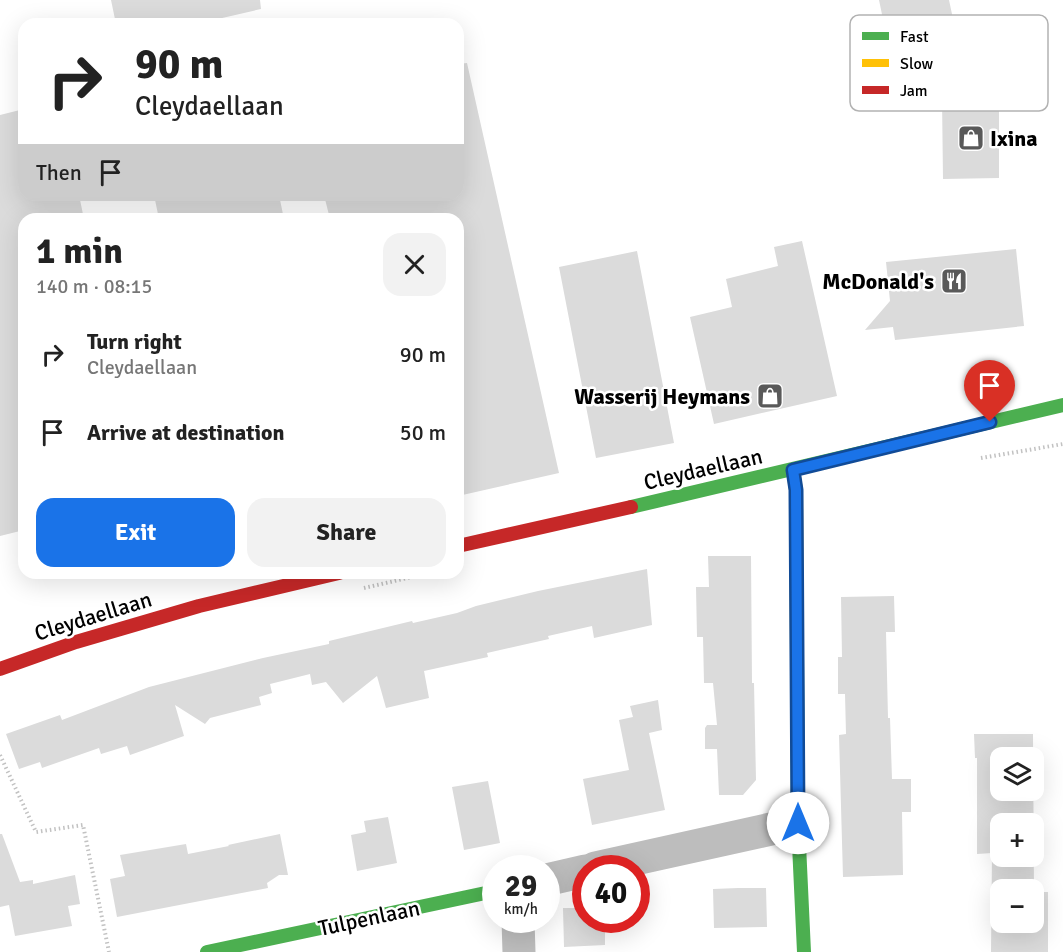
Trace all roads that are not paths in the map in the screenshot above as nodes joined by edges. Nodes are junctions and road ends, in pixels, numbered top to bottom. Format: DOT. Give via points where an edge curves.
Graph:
graph roads {
  1 [pos="1063,405"];
  2 [pos="793,470"];
  3 [pos="464,545"];
  4 [pos="314,579"];
  5 [pos="0,669"];
  6 [pos="798,823"];
  7 [pos="650,856"];
  8 [pos="482,894"];
  9 [pos="518,933"];
  10 [pos="240,949"];
  11 [pos="207,952"];
  12 [pos="519,952"];
  13 [pos="804,952"];
  1 -- 2 [label="street, Cleydaellaan"];
  2 -- 3 [label="street, Cleydaellaan"];
  2 -- 6 [label="street"];
  4 -- 5 [label="street, Cleydaellaan" via="200,606"];
  6 -- 7 [label="street"];
  6 -- 13 [label="street"];
  8 -- 10 [label="street, Tulpenlaan"];
  9 -- 12 [label="street"];
  10 -- 11 [label="street, Tulpenlaan"];
}
